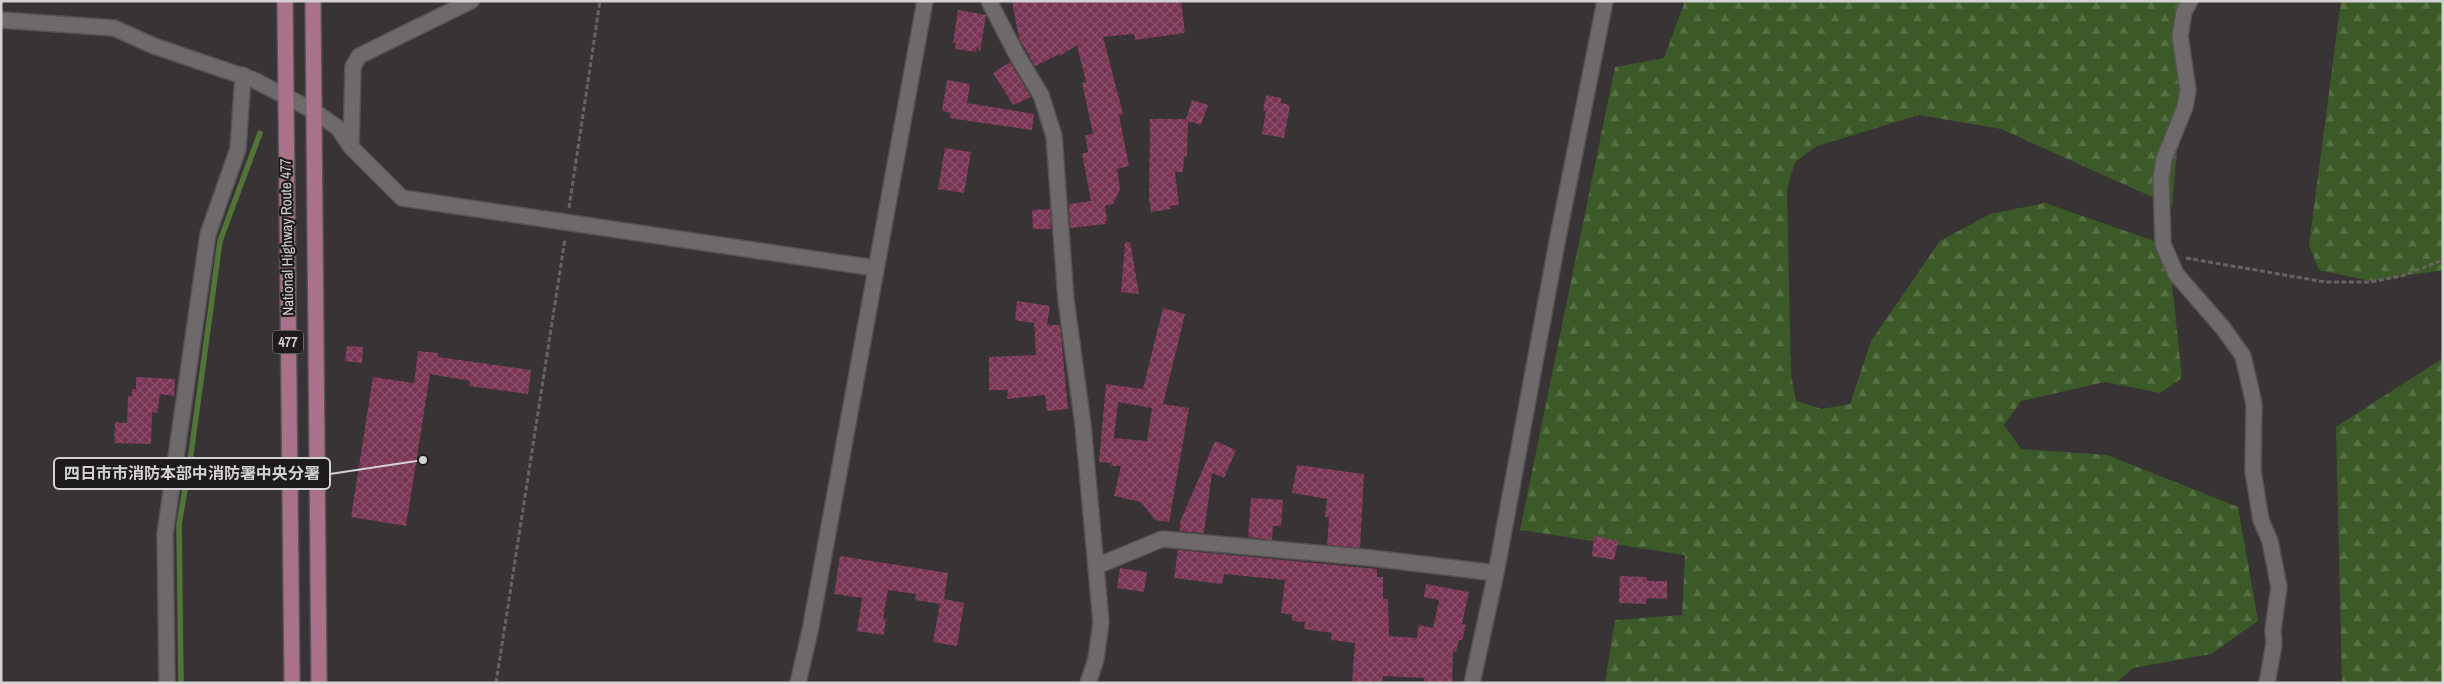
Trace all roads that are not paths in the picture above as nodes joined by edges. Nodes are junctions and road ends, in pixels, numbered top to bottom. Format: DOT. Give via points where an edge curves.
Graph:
graph roads {
  1 [pos="285,1"];
  2 [pos="313,1"];
  3 [pos="471,1"];
  4 [pos="925,1"];
  5 [pos="989,1"];
  6 [pos="1605,1"];
  7 [pos="2190,1"];
  8 [pos="1,20"];
  9 [pos="243,76"];
  10 [pos="286,96"];
  11 [pos="314,111"];
  12 [pos="351,147"];
  13 [pos="875,268"];
  14 [pos="1097,566"];
  15 [pos="1496,573"];
  16 [pos="167,683"];
  17 [pos="292,683"];
  18 [pos="319,683"];
  19 [pos="798,683"];
  20 [pos="1088,683"];
  21 [pos="1472,683"];
  22 [pos="2267,683"];
  1 -- 10 [label="highway, National Highway Route 477 / 477"];
  2 -- 11 [label="highway, National Highway Route 477 / 477"];
  3 -- 12 [label="street" via="359,56 353,67"];
  4 -- 13 [label="street"];
  5 -- 14 [label="street" via="1041,95 1054,136 1066,300"];
  6 -- 15 [label="street"];
  7 -- 22 [label="street" via="2184,12 2180,36 2188,90 2161,178 2163,244 2176,274 2243,356 2254,404 2253,471 2260,520 2270,541 2279,587"];
  8 -- 9 [label="street" via="114,28 154,46"];
  9 -- 10 [label="street"];
  9 -- 16 [label="street" via="238,149 208,234 165,534"];
  10 -- 11 [label="street"];
  10 -- 17 [label="highway, National Highway Route 477 / 477"];
  11 -- 12 [label="street" via="338,128"];
  11 -- 18 [label="highway, National Highway Route 477 / 477"];
  12 -- 13 [label="street" via="402,198"];
  13 -- 19 [label="street"];
  14 -- 15 [label="street" via="1162,539"];
  14 -- 20 [label="street" via="1101,622 1096,659"];
  15 -- 21 [label="street"];
}
